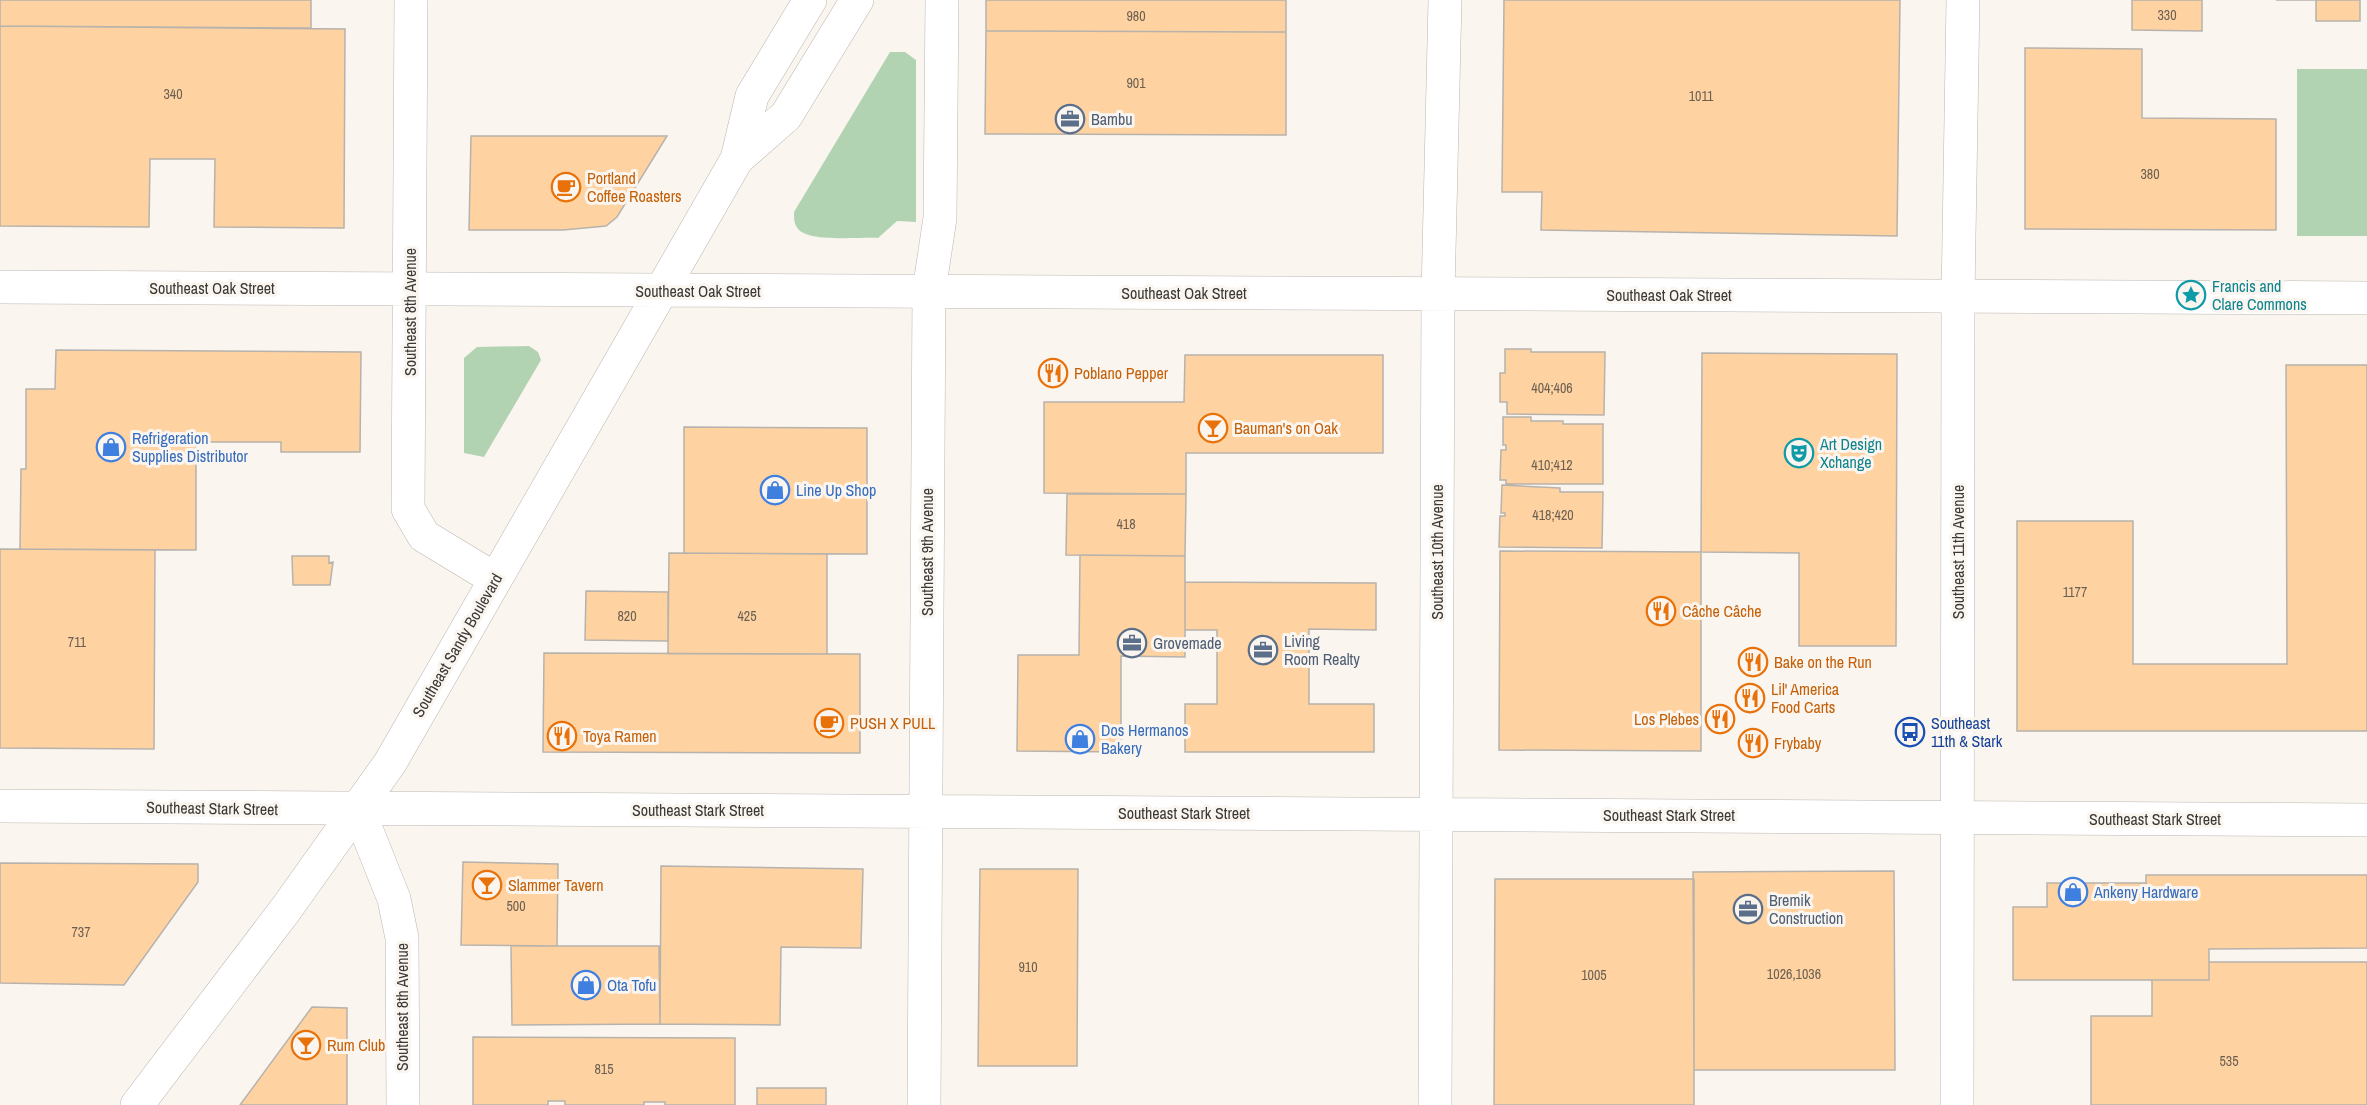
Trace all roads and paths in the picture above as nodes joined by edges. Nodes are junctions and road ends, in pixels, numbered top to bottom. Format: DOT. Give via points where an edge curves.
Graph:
graph roads {
  1 [pos="411,0"];
  2 [pos="810,0"];
  3 [pos="857,0"];
  4 [pos="942,0"];
  5 [pos="1445,0"];
  6 [pos="1963,0"];
  7 [pos="737,159"];
  8 [pos="0,287"];
  9 [pos="410,289"];
  10 [pos="660,291"];
  11 [pos="929,291"];
  12 [pos="1438,294"];
  13 [pos="1958,297"];
  14 [pos="2367,298"];
  15 [pos="495,579"];
  16 [pos="0,806"];
  17 [pos="358,809"];
  18 [pos="926,811"];
  19 [pos="1436,813"];
  20 [pos="1958,819"];
  21 [pos="2367,820"];
  22 [pos="137,1105"];
  23 [pos="403,1105"];
  24 [pos="924,1105"];
  25 [pos="1435,1105"];
  26 [pos="1957,1105"];
  1 -- 9 [label="street, Southeast 8th Avenue"];
  2 -- 7 [label="street, Southeast Sandy Boulevard" via="752,96"];
  3 -- 7 [label="street, Southeast Sandy Boulevard" via="786,116"];
  4 -- 11 [label="street, Southeast 9th Avenue" via="940,218"];
  5 -- 12 [label="street, Southeast 10th Avenue"];
  6 -- 13 [label="street, Southeast 11th Avenue"];
  7 -- 10 [label="street, Southeast Sandy Boulevard"];
  8 -- 9 [label="street, Southeast Oak Street"];
  9 -- 10 [label="street, Southeast Oak Street"];
  9 -- 15 [label="street, Southeast 8th Avenue" via="408,509 423,536"];
  10 -- 11 [label="street, Southeast Oak Street"];
  10 -- 15 [label="street, Southeast Sandy Boulevard"];
  11 -- 12 [label="street, Southeast Oak Street"];
  11 -- 18 [label="street, Southeast 9th Avenue"];
  12 -- 13 [label="street, Southeast Oak Street"];
  12 -- 19 [label="street, Southeast 10th Avenue"];
  13 -- 14 [label="street, Southeast Oak Street"];
  13 -- 20 [label="street, Southeast 11th Avenue"];
  15 -- 17 [label="street, Southeast Sandy Boulevard" via="390,763"];
  16 -- 17 [label="street, Southeast Stark Street"];
  17 -- 18 [label="street, Southeast Stark Street"];
  17 -- 22 [label="street, Southeast Sandy Boulevard"];
  17 -- 23 [label="street, Southeast 8th Avenue" via="394,899 402,938"];
  18 -- 19 [label="street, Southeast Stark Street"];
  18 -- 24 [label="street, Southeast 9th Avenue"];
  19 -- 20 [label="street, Southeast Stark Street"];
  19 -- 25 [label="street, Southeast 10th Avenue"];
  20 -- 21 [label="street, Southeast Stark Street"];
  20 -- 26 [label="street, Southeast 11th Avenue"];
}
